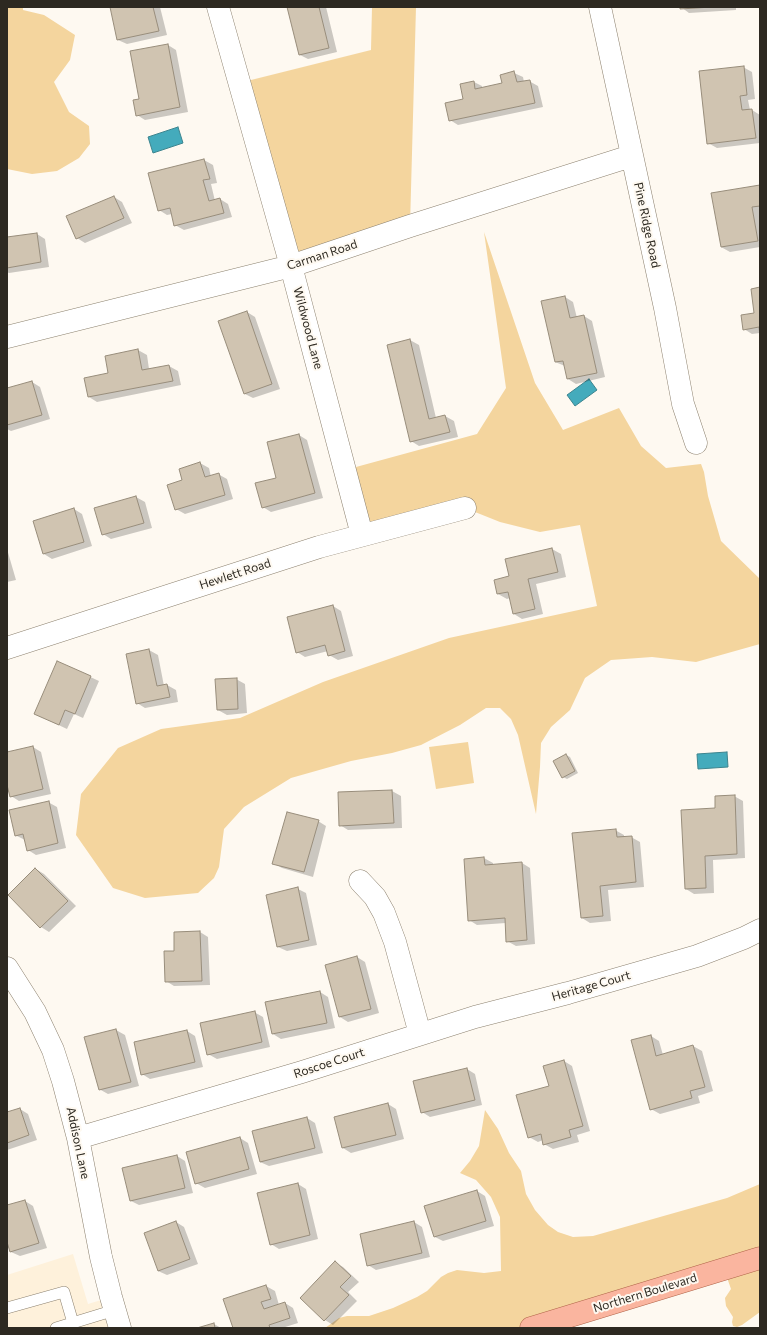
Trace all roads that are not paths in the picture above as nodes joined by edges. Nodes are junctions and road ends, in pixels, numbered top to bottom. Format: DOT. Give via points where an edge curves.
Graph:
graph roads {
  1 [pos="218,7"];
  2 [pos="600,7"];
  3 [pos="632,156"];
  4 [pos="291,266"];
  5 [pos="7,337"];
  6 [pos="696,443"];
  7 [pos="465,508"];
  8 [pos="362,535"];
  9 [pos="7,648"];
  10 [pos="360,881"];
  11 [pos="760,930"];
  12 [pos="7,968"];
  13 [pos="420,1034"];
  14 [pos="78,1138"];
  15 [pos="760,1258"];
  16 [pos="7,1308"];
  17 [pos="118,1319"];
  18 [pos="72,1326"];
  19 [pos="56,1328"];
  20 [pos="531,1328"];
  1 -- 4 [label="street, Wildwood Lane"];
  2 -- 3 [label="street, Pine Ridge Road"];
  3 -- 4 [label="street, Carman Road"];
  3 -- 6 [label="street, Pine Ridge Road" via="665,308 682,404"];
  4 -- 5 [label="street, Carman Road"];
  4 -- 8 [label="street, Wildwood Lane"];
  7 -- 8 [label="street, Hewlett Road"];
  8 -- 9 [label="street, Hewlett Road"];
  10 -- 13 [label="street" via="375,897 384,913 395,942"];
  11 -- 13 [label="street, Heritage Court" via="698,956"];
  12 -- 14 [label="street, Addison Lane" via="35,1012 53,1050 66,1088"];
  13 -- 14 [label="street, Roscoe Court" via="302,1072"];
  14 -- 17 [label="street, Addison Lane" via="101,1257"];
  15 -- 20 [label="main road, Northern Boulevard"];
  16 -- 18 [label="lane" via="64,1292"];
  17 -- 18 [label="lane"];
  18 -- 19 [label="lane"];
}
